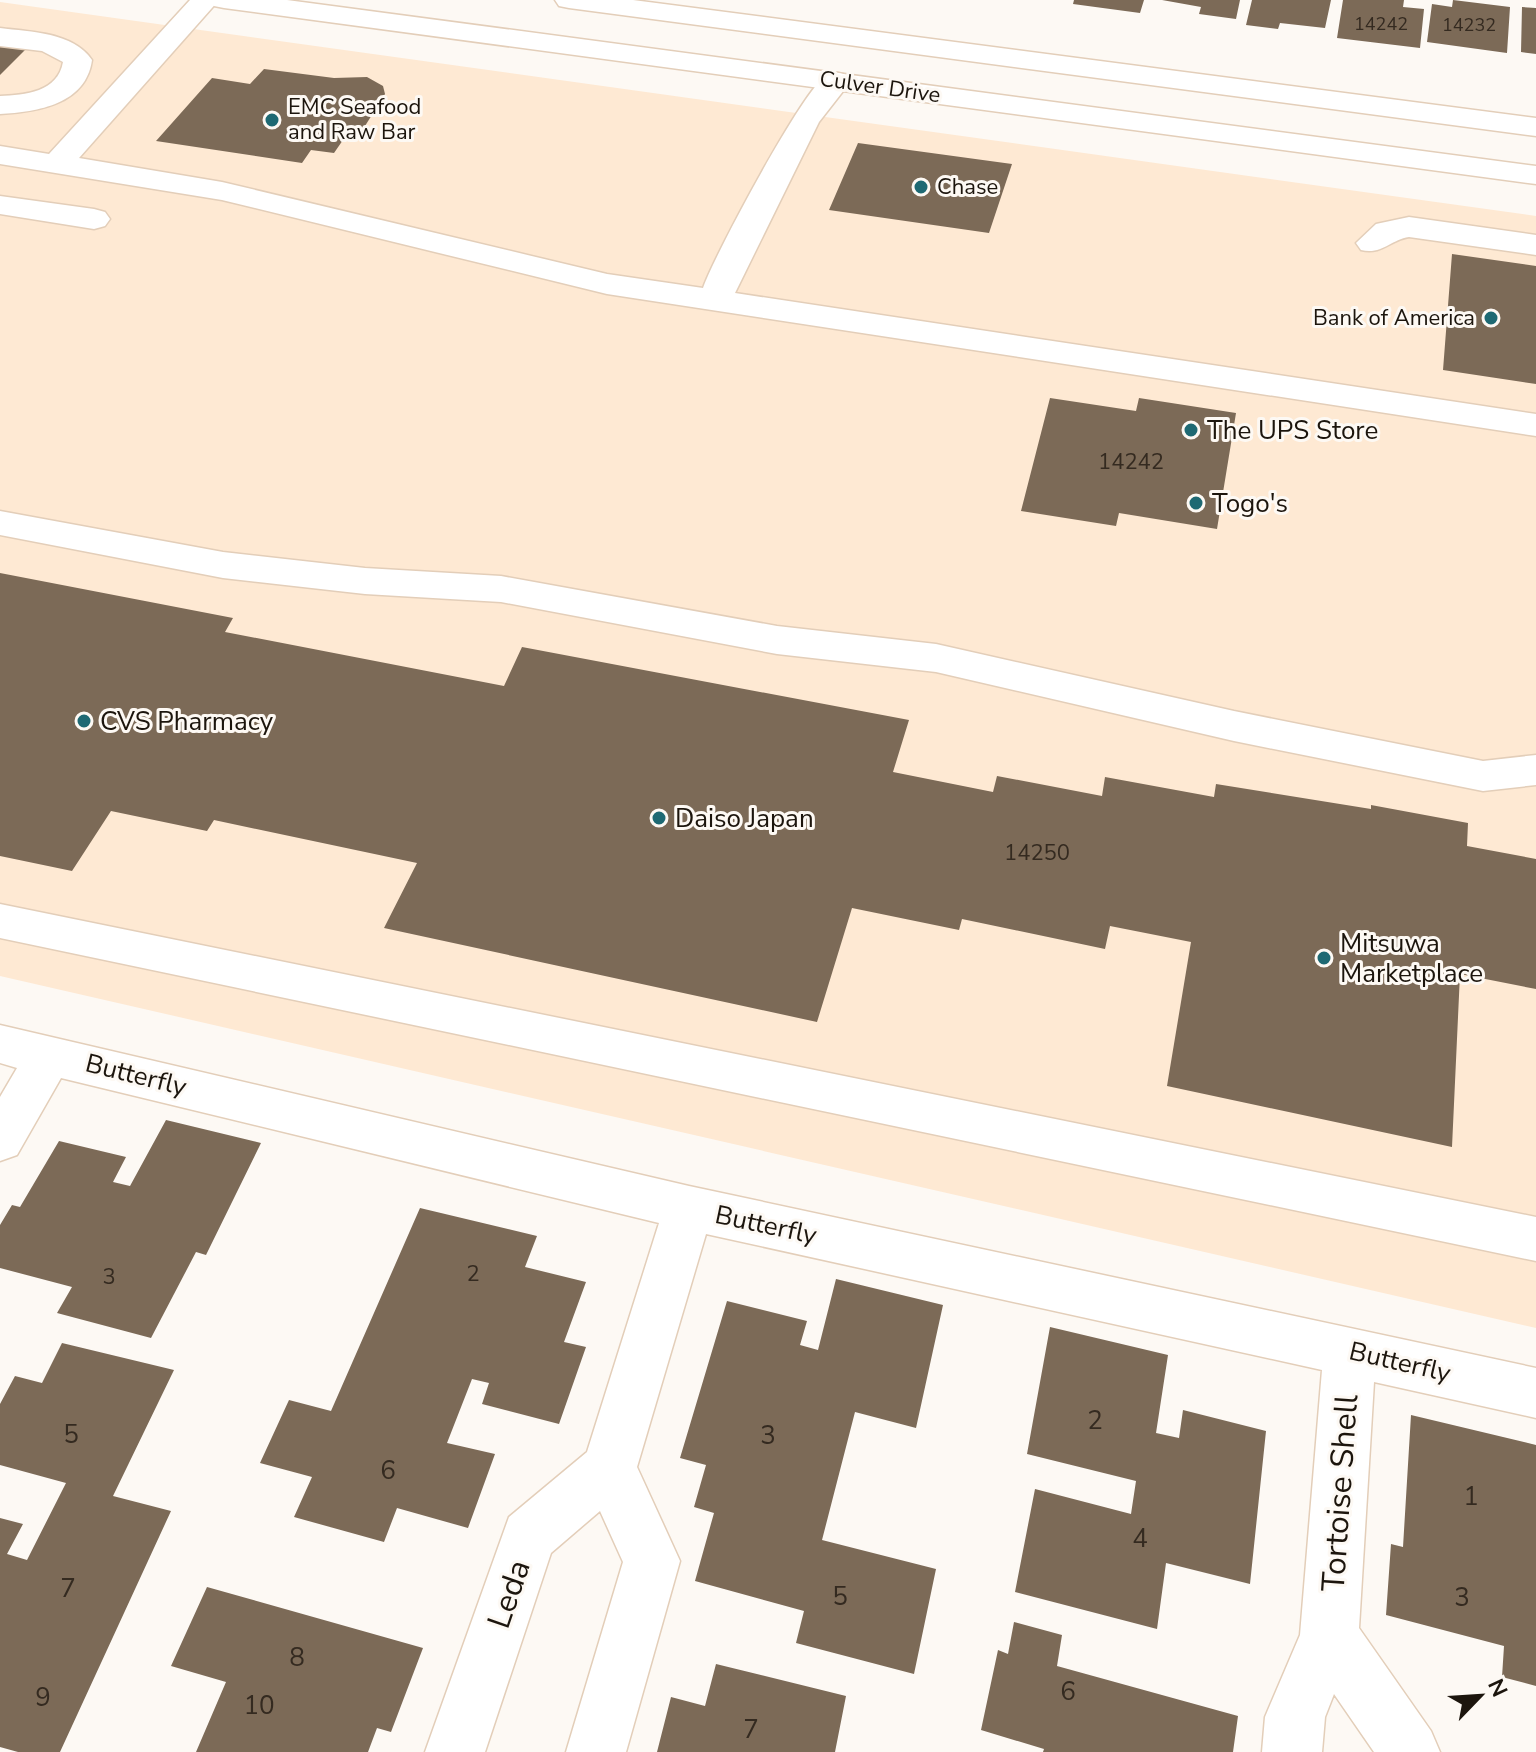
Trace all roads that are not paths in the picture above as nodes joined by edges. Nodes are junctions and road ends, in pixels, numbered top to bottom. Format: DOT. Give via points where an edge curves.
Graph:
graph roads {
  1 [pos="205,0"];
  2 [pos="224,0"];
  3 [pos="569,0"];
  4 [pos="0,37"];
  5 [pos="1110,71"];
  6 [pos="836,81"];
  7 [pos="0,105"];
  8 [pos="1536,127"];
  9 [pos="0,155"];
  10 [pos="57,164"];
  11 [pos="1536,175"];
  12 [pos="0,205"];
  13 [pos="94,219"];
  14 [pos="1372,243"];
  15 [pos="1536,245"];
  16 [pos="716,300"];
  17 [pos="1536,425"];
  18 [pos="0,523"];
  19 [pos="1536,770"];
  20 [pos="0,921"];
  21 [pos="0,1044"];
  22 [pos="50,1055"];
  23 [pos="0,1140"];
  24 [pos="689,1208"];
  25 [pos="1536,1239"];
  26 [pos="1350,1350"];
  27 [pos="1536,1393"];
  28 [pos="609,1468"];
  29 [pos="1329,1636"];
  30 [pos="455,1752"];
  31 [pos="596,1752"];
  32 [pos="1292,1752"];
  33 [pos="1410,1752"];
  1 -- 10 [label="main road"];
  2 -- 6 [label="main road, Culver Drive"];
  3 -- 5 [label="main road, Culver Drive"];
  4 -- 7 [label="main road" via="68,50 79,70 69,85 51,96"];
  5 -- 6 [label="main road" via="1057,77 886,60 857,65"];
  5 -- 8 [label="main road, Culver Drive"];
  6 -- 11 [label="main road, Culver Drive"];
  6 -- 16 [label="main road" via="805,120"];
  9 -- 10 [label="main road"];
  10 -- 16 [label="main road" via="222,191 607,284"];
  12 -- 13 [label="main road"];
  14 -- 15 [label="main road" via="1387,231 1409,227"];
  16 -- 17 [label="main road"];
  18 -- 19 [label="main road" via="223,565 501,589 777,640 936,658 1483,776"];
  20 -- 25 [label="main road"];
  21 -- 22 [label="main road, Butterfly"];
  22 -- 23 [label="main road"];
  22 -- 24 [label="main road, Butterfly"];
  24 -- 26 [label="main road, Butterfly"];
  24 -- 28 [label="main road"];
  26 -- 27 [label="main road, Butterfly"];
  26 -- 29 [label="main road, Tortoise Shell"];
  28 -- 30 [label="main road, Leda" via="529,1536"];
  28 -- 31 [label="main road" via="652,1561"];
  29 -- 32 [label="main road, Tortoise Shell" via="1295,1717"];
  29 -- 33 [label="main road"];
}
